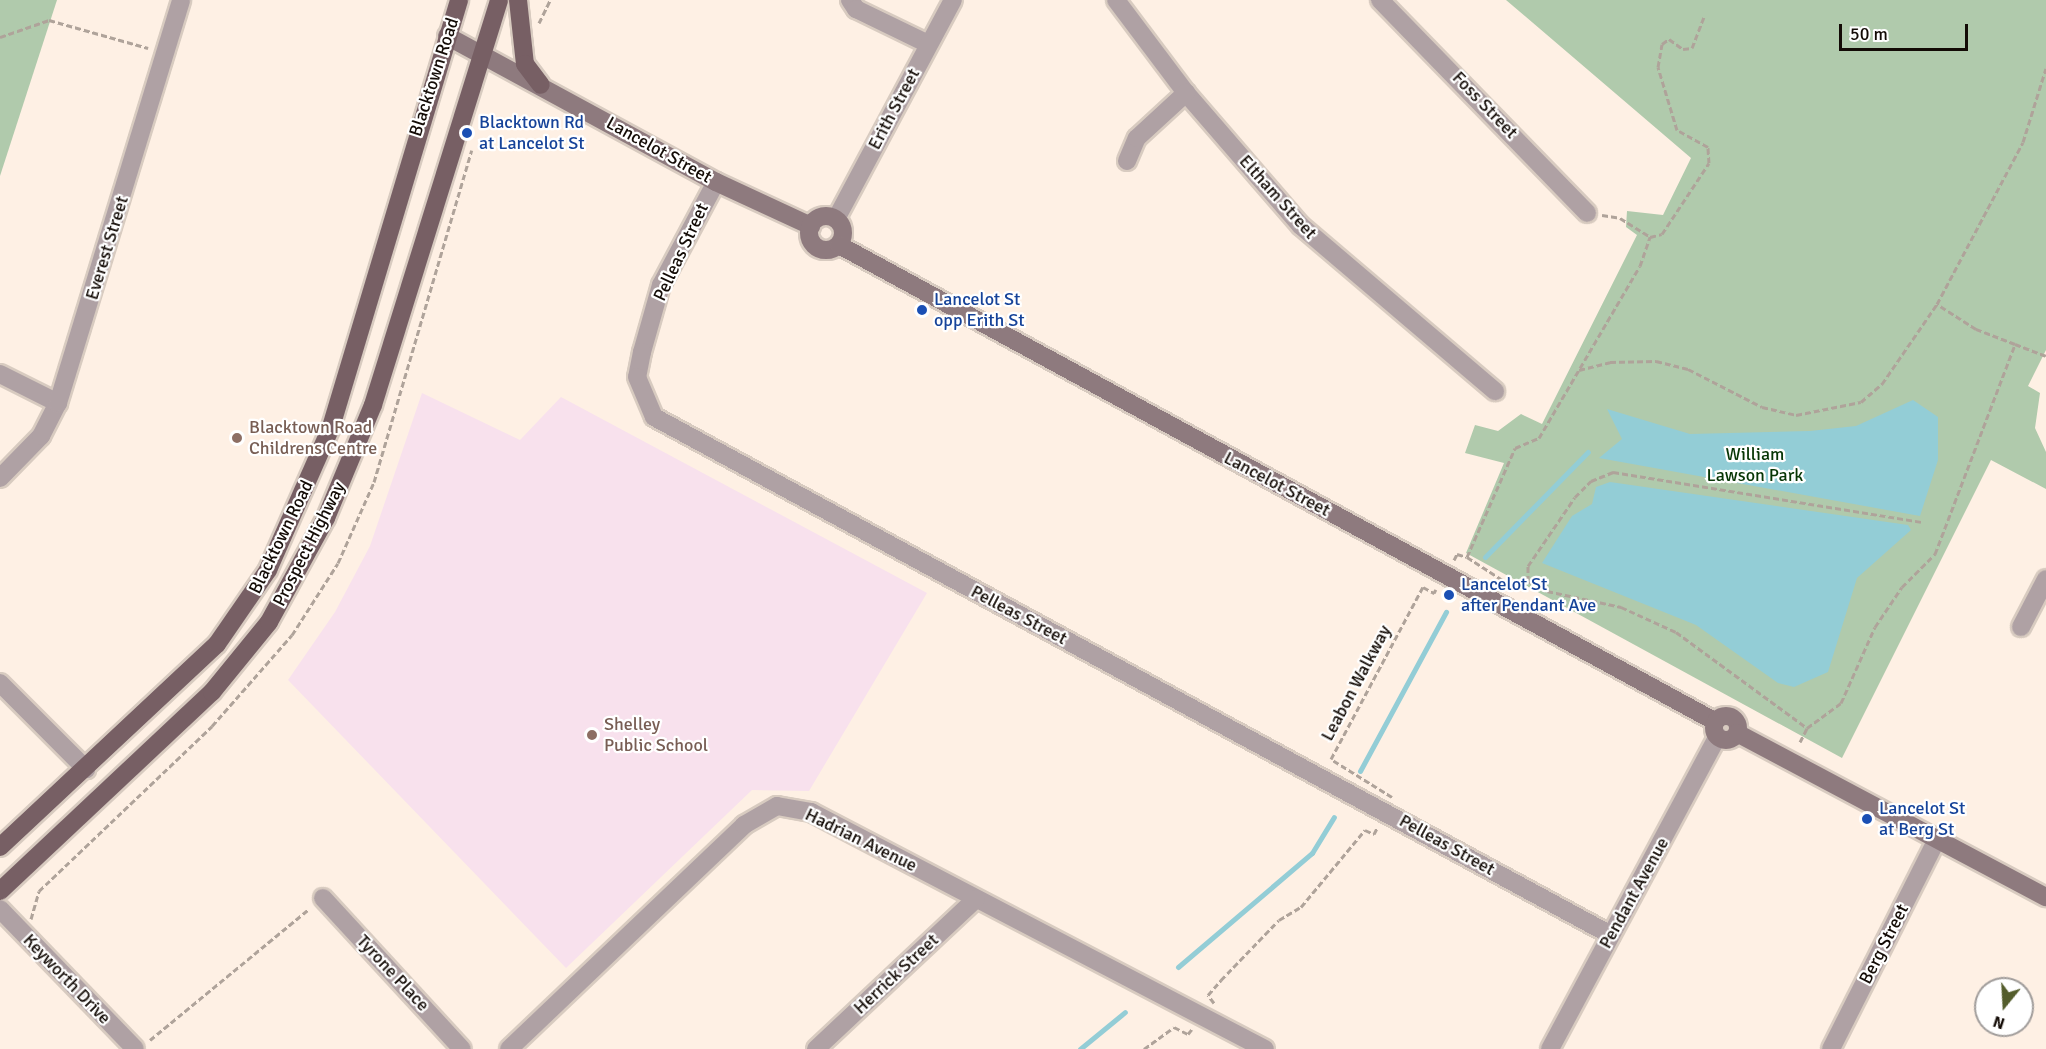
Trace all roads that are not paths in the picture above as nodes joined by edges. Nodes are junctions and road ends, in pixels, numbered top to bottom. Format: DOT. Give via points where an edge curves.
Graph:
graph roads {
  1 [pos="181,0"];
  2 [pos="459,0"];
  3 [pos="499,0"];
  4 [pos="518,0"];
  5 [pos="850,0"];
  6 [pos="953,0"];
  7 [pos="1380,0"];
  8 [pos="1122,2"];
  9 [pos="447,36"];
  10 [pos="928,44"];
  11 [pos="482,55"];
  12 [pos="541,85"];
  13 [pos="1186,93"];
  14 [pos="1127,161"];
  15 [pos="716,182"];
  16 [pos="1587,213"];
  17 [pos="836,219"];
  18 [pos="811,226"];
  19 [pos="839,245"];
  20 [pos="0,374"];
  21 [pos="1495,391"];
  22 [pos="58,403"];
  23 [pos="0,478"];
  24 [pos="2046,579"];
  25 [pos="2021,627"];
  26 [pos="0,683"];
  27 [pos="1717,729"];
  28 [pos="86,769"];
  29 [pos="1937,839"];
  30 [pos="0,847"];
  31 [pos="0,891"];
  32 [pos="2046,897"];
  33 [pos="323,898"];
  34 [pos="976,899"];
  35 [pos="0,909"];
  36 [pos="1611,935"];
  37 [pos="142,1045"];
  38 [pos="1837,1047"];
  39 [pos="462,1049"];
  40 [pos="509,1049"];
  41 [pos="816,1049"];
  42 [pos="1264,1049"];
  43 [pos="1550,1049"];
  1 -- 22 [label="street, Everest Street"];
  2 -- 9 [label="main road, Blacktown Road"];
  3 -- 11 [label="main road, Prospect Highway"];
  4 -- 12 [label="main road" via="525,64"];
  5 -- 10 [label="street" via="856,9"];
  6 -- 10 [label="street, Erith Street"];
  7 -- 16 [label="street, Foss Street"];
  8 -- 13 [label="street, Eltham Street"];
  9 -- 11 [label="street, Lancelot Street"];
  9 -- 28 [label="main road, Blacktown Road" via="331,427 268,570 217,644"];
  10 -- 17 [label="street, Erith Street"];
  11 -- 12 [label="street, Lancelot Street"];
  11 -- 31 [label="main road, Prospect Highway" via="373,405 326,518 269,622 212,692"];
  12 -- 15 [label="street, Lancelot Street"];
  13 -- 14 [label="street" via="1137,138"];
  13 -- 21 [label="street, Eltham Street" via="1301,226"];
  15 -- 18 [label="street, Lancelot Street"];
  15 -- 36 [label="street, Pelleas Street" via="661,285 642,352 637,377 654,417"];
  17 -- 18 [label="street" via="824,216"];
  17 -- 19 [label="street" via="843,228"];
  18 -- 19 [label="street" via="815,246 827,250"];
  19 -- 27 [label="street, Lancelot Street"];
  20 -- 22 [label="street"];
  22 -- 23 [label="street, Everest Street" via="41,436"];
  24 -- 25 [label="street"];
  26 -- 28 [label="street"];
  27 -- 29 [label="street, Lancelot Street" via="1730,717 1737,733"];
  27 -- 36 [label="street, Pendant Avenue"];
  28 -- 30 [label="main road, Blacktown Road"];
  29 -- 32 [label="street"];
  29 -- 38 [label="street, Berg Street"];
  33 -- 39 [label="street, Tyrone Place"];
  34 -- 40 [label="street, Hadrian Avenue" via="811,812 777,806 744,825"];
  34 -- 41 [label="street, Herrick Street"];
  34 -- 42 [label="street, Hadrian Avenue"];
  35 -- 37 [label="street, Keyworth Drive"];
  36 -- 43 [label="street, Pendant Avenue"];
}
